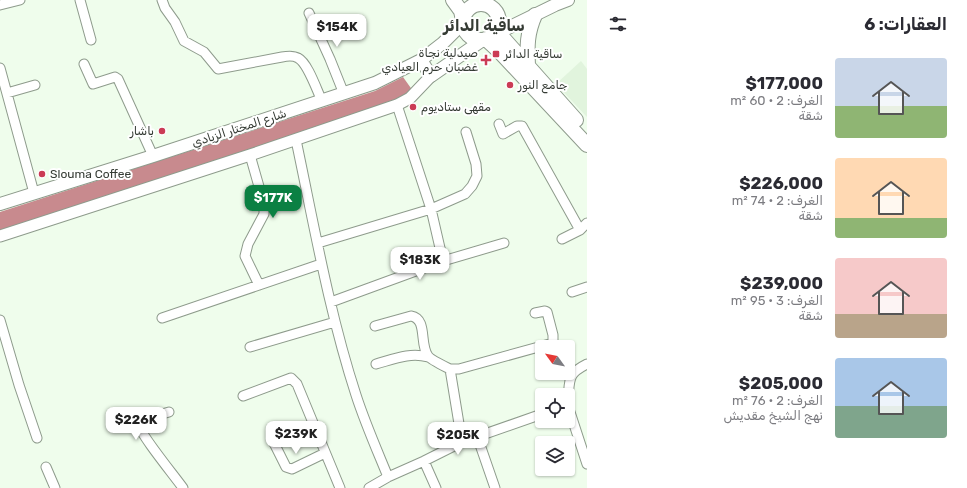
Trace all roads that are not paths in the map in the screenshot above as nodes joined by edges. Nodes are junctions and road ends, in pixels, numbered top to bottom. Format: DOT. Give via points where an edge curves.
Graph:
graph roads {
  1 [pos="20,0"];
  2 [pos="80,0"];
  3 [pos="162,0"];
  4 [pos="453,0"];
  5 [pos="568,0"];
  6 [pos="476,2"];
  7 [pos="0,5"];
  8 [pos="309,13"];
  9 [pos="535,15"];
  10 [pos="463,21"];
  11 [pos="498,27"];
  12 [pos="485,39"];
  13 [pos="91,40"];
  14 [pos="421,60"];
  15 [pos="84,64"];
  16 [pos="528,65"];
  17 [pos="1,74"];
  18 [pos="431,76"];
  19 [pos="35,85"];
  20 [pos="6,93"];
  21 [pos="344,94"];
  22 [pos="322,101"];
  23 [pos="397,105"];
  24 [pos="499,124"];
  25 [pos="466,132"];
  26 [pos="587,132"];
  27 [pos="296,140"];
  28 [pos="587,145"];
  29 [pos="153,156"];
  30 [pos="250,156"];
  31 [pos="34,193"];
  32 [pos="0,204"];
  33 [pos="431,209"];
  34 [pos="584,227"];
  35 [pos="0,236"];
  36 [pos="562,239"];
  37 [pos="318,243"];
  38 [pos="504,243"];
  39 [pos="443,261"];
  40 [pos="321,264"];
  41 [pos="259,285"];
  42 [pos="587,287"];
  43 [pos="572,292"];
  44 [pos="331,302"];
  45 [pos="535,313"];
  46 [pos="162,318"];
  47 [pos="0,320"];
  48 [pos="335,322"];
  49 [pos="376,326"];
  50 [pos="250,347"];
  51 [pos="428,356"];
  52 [pos="376,364"];
  53 [pos="587,364"];
  54 [pos="450,369"];
  55 [pos="569,388"];
  56 [pos="243,396"];
  57 [pos="169,412"];
  58 [pos="535,416"];
  59 [pos="575,421"];
  60 [pos="477,436"];
  61 [pos="36,438"];
  62 [pos="583,439"];
  63 [pos="273,441"];
  64 [pos="462,442"];
  65 [pos="325,453"];
  66 [pos="424,461"];
  67 [pos="587,464"];
  68 [pos="46,467"];
  69 [pos="388,477"];
  70 [pos="54,488"];
  71 [pos="183,488"];
  72 [pos="340,488"];
  73 [pos="371,488"];
  74 [pos="436,488"];
  75 [pos="495,488"];
  1 -- 7 [label="street"];
  2 -- 13 [label="street"];
  3 -- 22 [label="street" via="184,41 204,52 218,69 292,56 305,65"];
  4 -- 10 [label="main road" via="461,10"];
  5 -- 9 [label="main road"];
  6 -- 10 [label="main road" via="468,10"];
  6 -- 11 [label="main road" via="494,10 498,18"];
  8 -- 21 [label="street"];
  9 -- 11 [label="main road" via="508,28"];
  9 -- 16 [label="main road" via="529,27"];
  10 -- 12 [label="main road" via="466,31 472,37"];
  10 -- 14 [label="main road, شارع المختار الزيادي" via="444,43"];
  11 -- 12 [label="main road" via="493,35"];
  11 -- 16 [label="main road" via="504,39"];
  12 -- 18 [label="main road"];
  12 -- 28 [label="main road"];
  14 -- 18 [label="main road"];
  14 -- 21 [label="main road, شارع المختار الزيادي" via="375,83"];
  15 -- 29 [label="street" via="93,84 114,77 118,79"];
  16 -- 26 [label="main road"];
  17 -- 20 [label="street"];
  18 -- 23 [label="street" via="410,98"];
  19 -- 20 [label="street"];
  20 -- 31 [label="street"];
  21 -- 22 [label="main road, شارع المختار الزيادي"];
  22 -- 29 [label="main road, شارع المختار الزيادي"];
  23 -- 27 [label="street"];
  23 -- 33 [label="street"];
  24 -- 34 [label="street" via="503,134 522,126"];
  25 -- 33 [label="street" via="476,164 476,176 472,186 465,194"];
  27 -- 30 [label="street"];
  27 -- 37 [label="street"];
  29 -- 31 [label="main road, شارع المختار الزيادي"];
  30 -- 35 [label="street"];
  30 -- 41 [label="street" via="265,210 248,244 245,256"];
  31 -- 32 [label="main road, شارع المختار الزيادي"];
  33 -- 37 [label="street"];
  33 -- 39 [label="street"];
  34 -- 36 [label="street"];
  37 -- 40 [label="street"];
  38 -- 39 [label="street"];
  39 -- 44 [label="street"];
  40 -- 41 [label="street"];
  40 -- 44 [label="street"];
  41 -- 46 [label="street"];
  42 -- 43 [label="street"];
  44 -- 48 [label="street"];
  45 -- 54 [label="street" via="547,312 553,343 459,369"];
  47 -- 61 [label="street"];
  48 -- 50 [label="street"];
  48 -- 69 [label="street" via="356,396"];
  49 -- 51 [label="street" via="411,316 416,317 420,321"];
  51 -- 52 [label="street" via="408,355"];
  51 -- 54 [label="street"];
  53 -- 55 [label="street" via="572,374"];
  54 -- 64 [label="street"];
  56 -- 65 [label="street" via="291,378 297,384"];
  57 -- 71 [label="street" via="142,420 140,426"];
  58 -- 60 [label="street"];
  59 -- 62 [label="street"];
  60 -- 64 [label="street"];
  60 -- 75 [label="street"];
  62 -- 67 [label="street"];
  63 -- 65 [label="street" via="286,467 292,469"];
  64 -- 66 [label="street"];
  65 -- 72 [label="street"];
  66 -- 69 [label="street"];
  66 -- 74 [label="street"];
  68 -- 70 [label="street"];
  69 -- 73 [label="street"];
}
